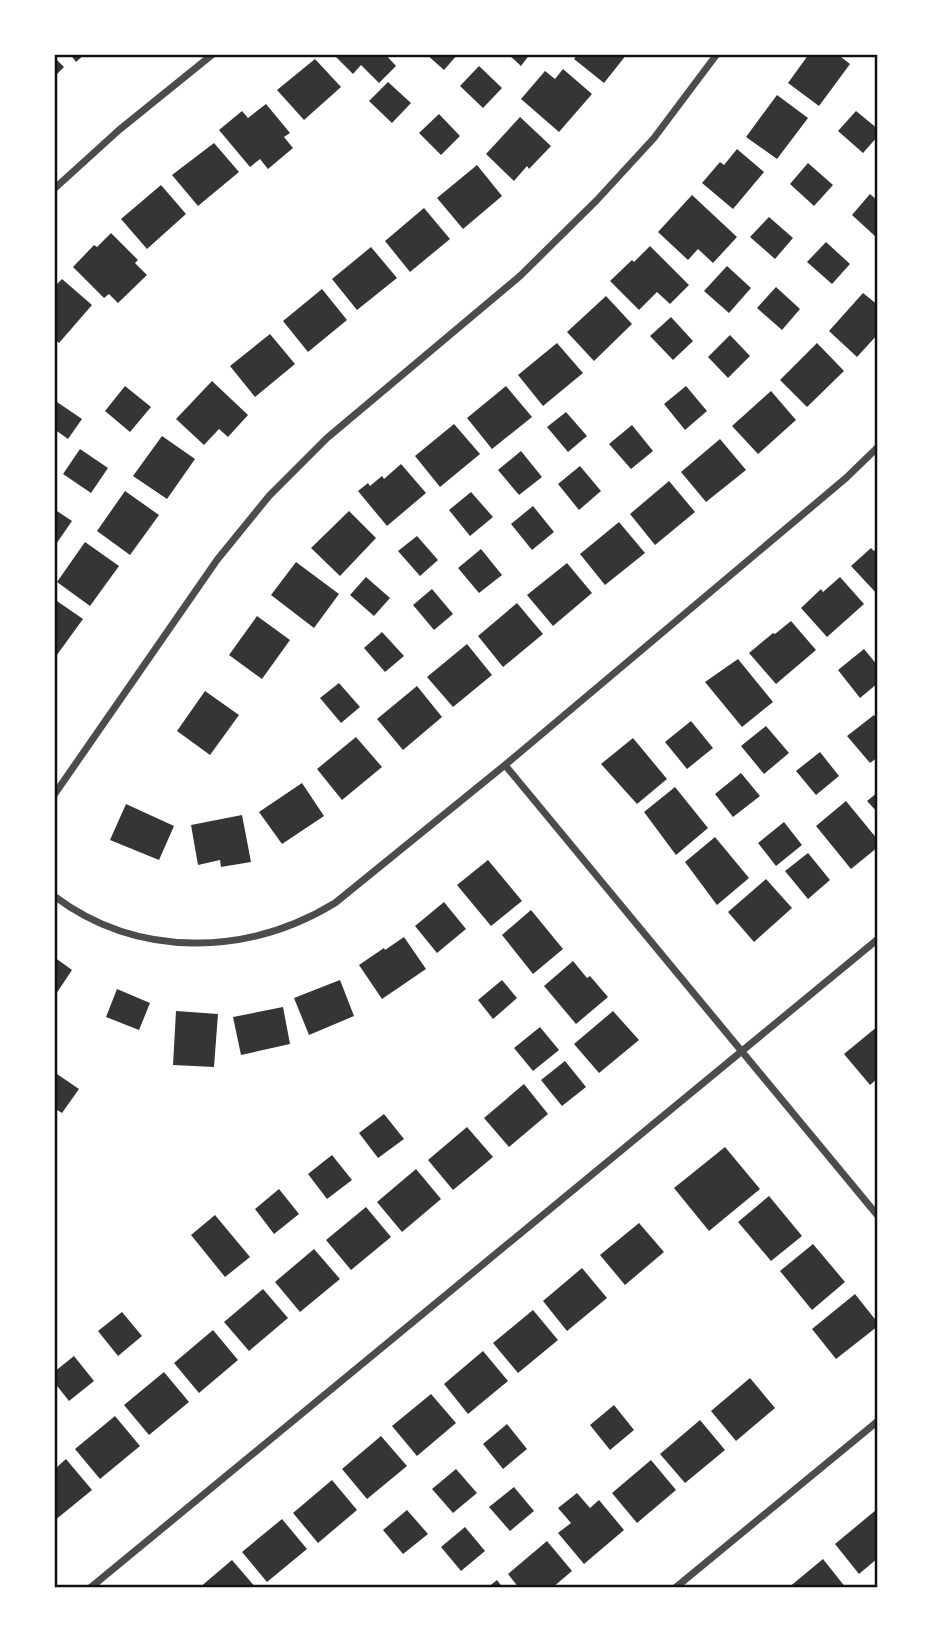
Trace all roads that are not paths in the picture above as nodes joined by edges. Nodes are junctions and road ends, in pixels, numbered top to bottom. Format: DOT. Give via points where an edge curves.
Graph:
graph roads {
  1 [pos="213,54"];
  2 [pos="717,54"];
  3 [pos="54,189"];
  4 [pos="878,447"];
  5 [pos="505,765"];
  6 [pos="54,795"];
  7 [pos="54,896"];
  8 [pos="878,939"];
  9 [pos="742,1051"];
  10 [pos="878,1216"];
  11 [pos="878,1421"];
  12 [pos="90,1588"];
  13 [pos="675,1588"];
  1 -- 3 [label="street"];
  2 -- 6 [label="street" via="654,138 520,276 327,438 269,496 217,560"];
  4 -- 5 [label="street"];
  5 -- 7 [label="street" via="335,903 280,930 223,943 163,941 101,923"];
  5 -- 9 [label="street"];
  8 -- 9 [label="street"];
  9 -- 10 [label="street"];
  9 -- 12 [label="street"];
  11 -- 13 [label="street"];
}
